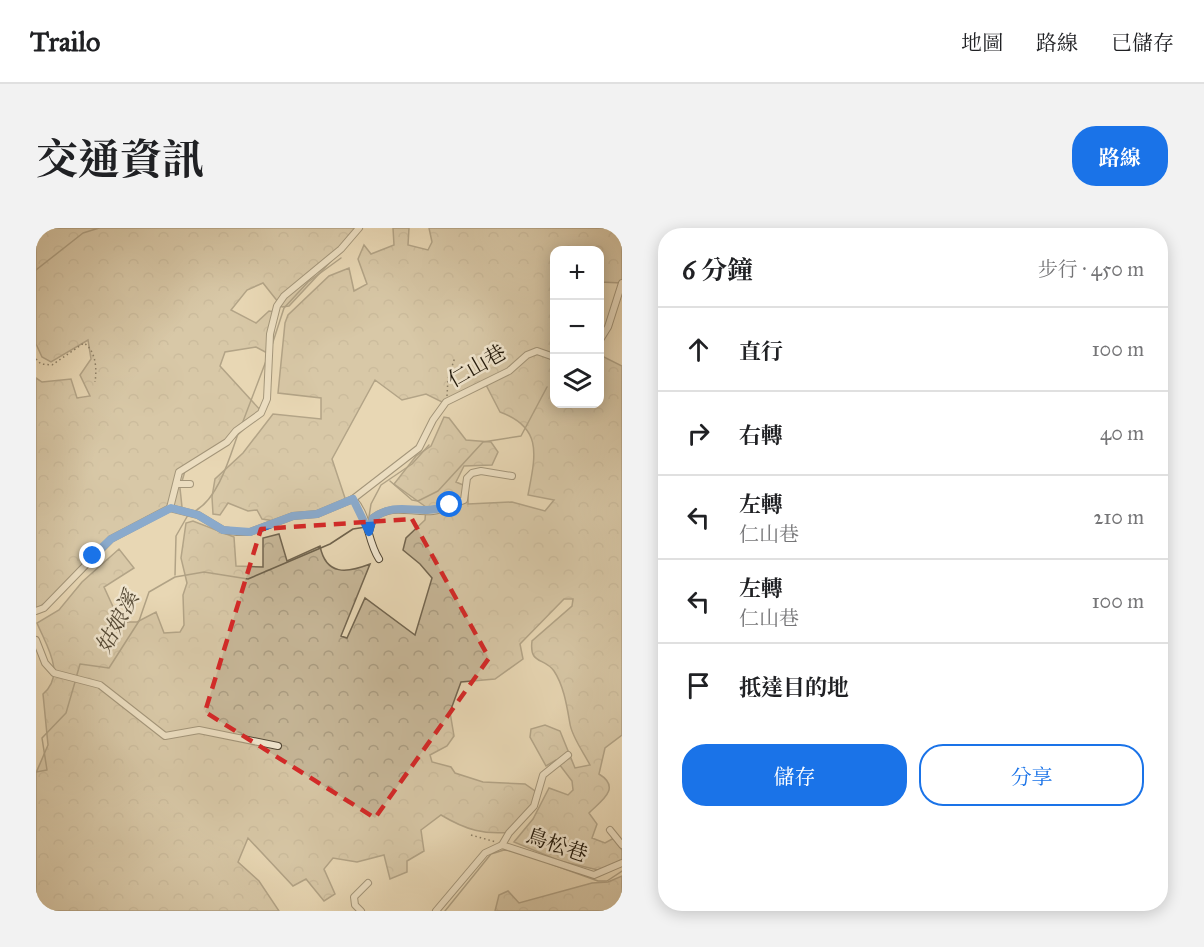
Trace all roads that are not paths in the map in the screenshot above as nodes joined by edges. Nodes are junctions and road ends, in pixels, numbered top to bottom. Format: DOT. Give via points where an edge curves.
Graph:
graph roads {
  1 [pos="359,228"];
  2 [pos="622,283"];
  3 [pos="604,334"];
  4 [pos="550,355"];
  5 [pos="512,476"];
  6 [pos="177,484"];
  7 [pos="190,484"];
  8 [pos="353,499"];
  9 [pos="171,508"];
  10 [pos="369,532"];
  11 [pos="379,559"];
  12 [pos="36,611"];
  13 [pos="36,642"];
  14 [pos="278,746"];
  15 [pos="568,755"];
  16 [pos="610,830"];
  17 [pos="502,845"];
  18 [pos="622,845"];
  19 [pos="622,863"];
  20 [pos="368,884"];
  21 [pos="361,911"];
  22 [pos="436,911"];
  1 -- 6 [label="lane" via="277,306 270,334 267,399 261,413 227,442 186,466 179,472"];
  2 -- 3 [label="lane"];
  4 -- 8 [label="lane, 仁山巷" via="537,351 527,355 509,370 446,402 419,448"];
  5 -- 10 [label="lane" via="472,472 467,478 464,500 437,511 402,507 391,510 373,518"];
  6 -- 7 [label="lane"];
  6 -- 9 [label="lane"];
  8 -- 9 [label="lane, 仁山巷" via="317,514 293,516 250,532 223,530 198,515"];
  8 -- 10 [label="lane"];
  9 -- 12 [label="lane" via="111,539 44,608"];
  10 -- 11 [label="lane" via="371,548"];
  13 -- 14 [label="lane" via="54,673 100,685 165,736 199,730"];
  15 -- 17 [label="lane" via="543,775 534,806"];
  16 -- 18 [label="lane"];
  17 -- 19 [label="lane, 鳥松巷" via="594,875"];
  17 -- 22 [label="lane, 鳥松巷" via="485,853"];
  20 -- 21 [label="lane" via="354,897"];
}
